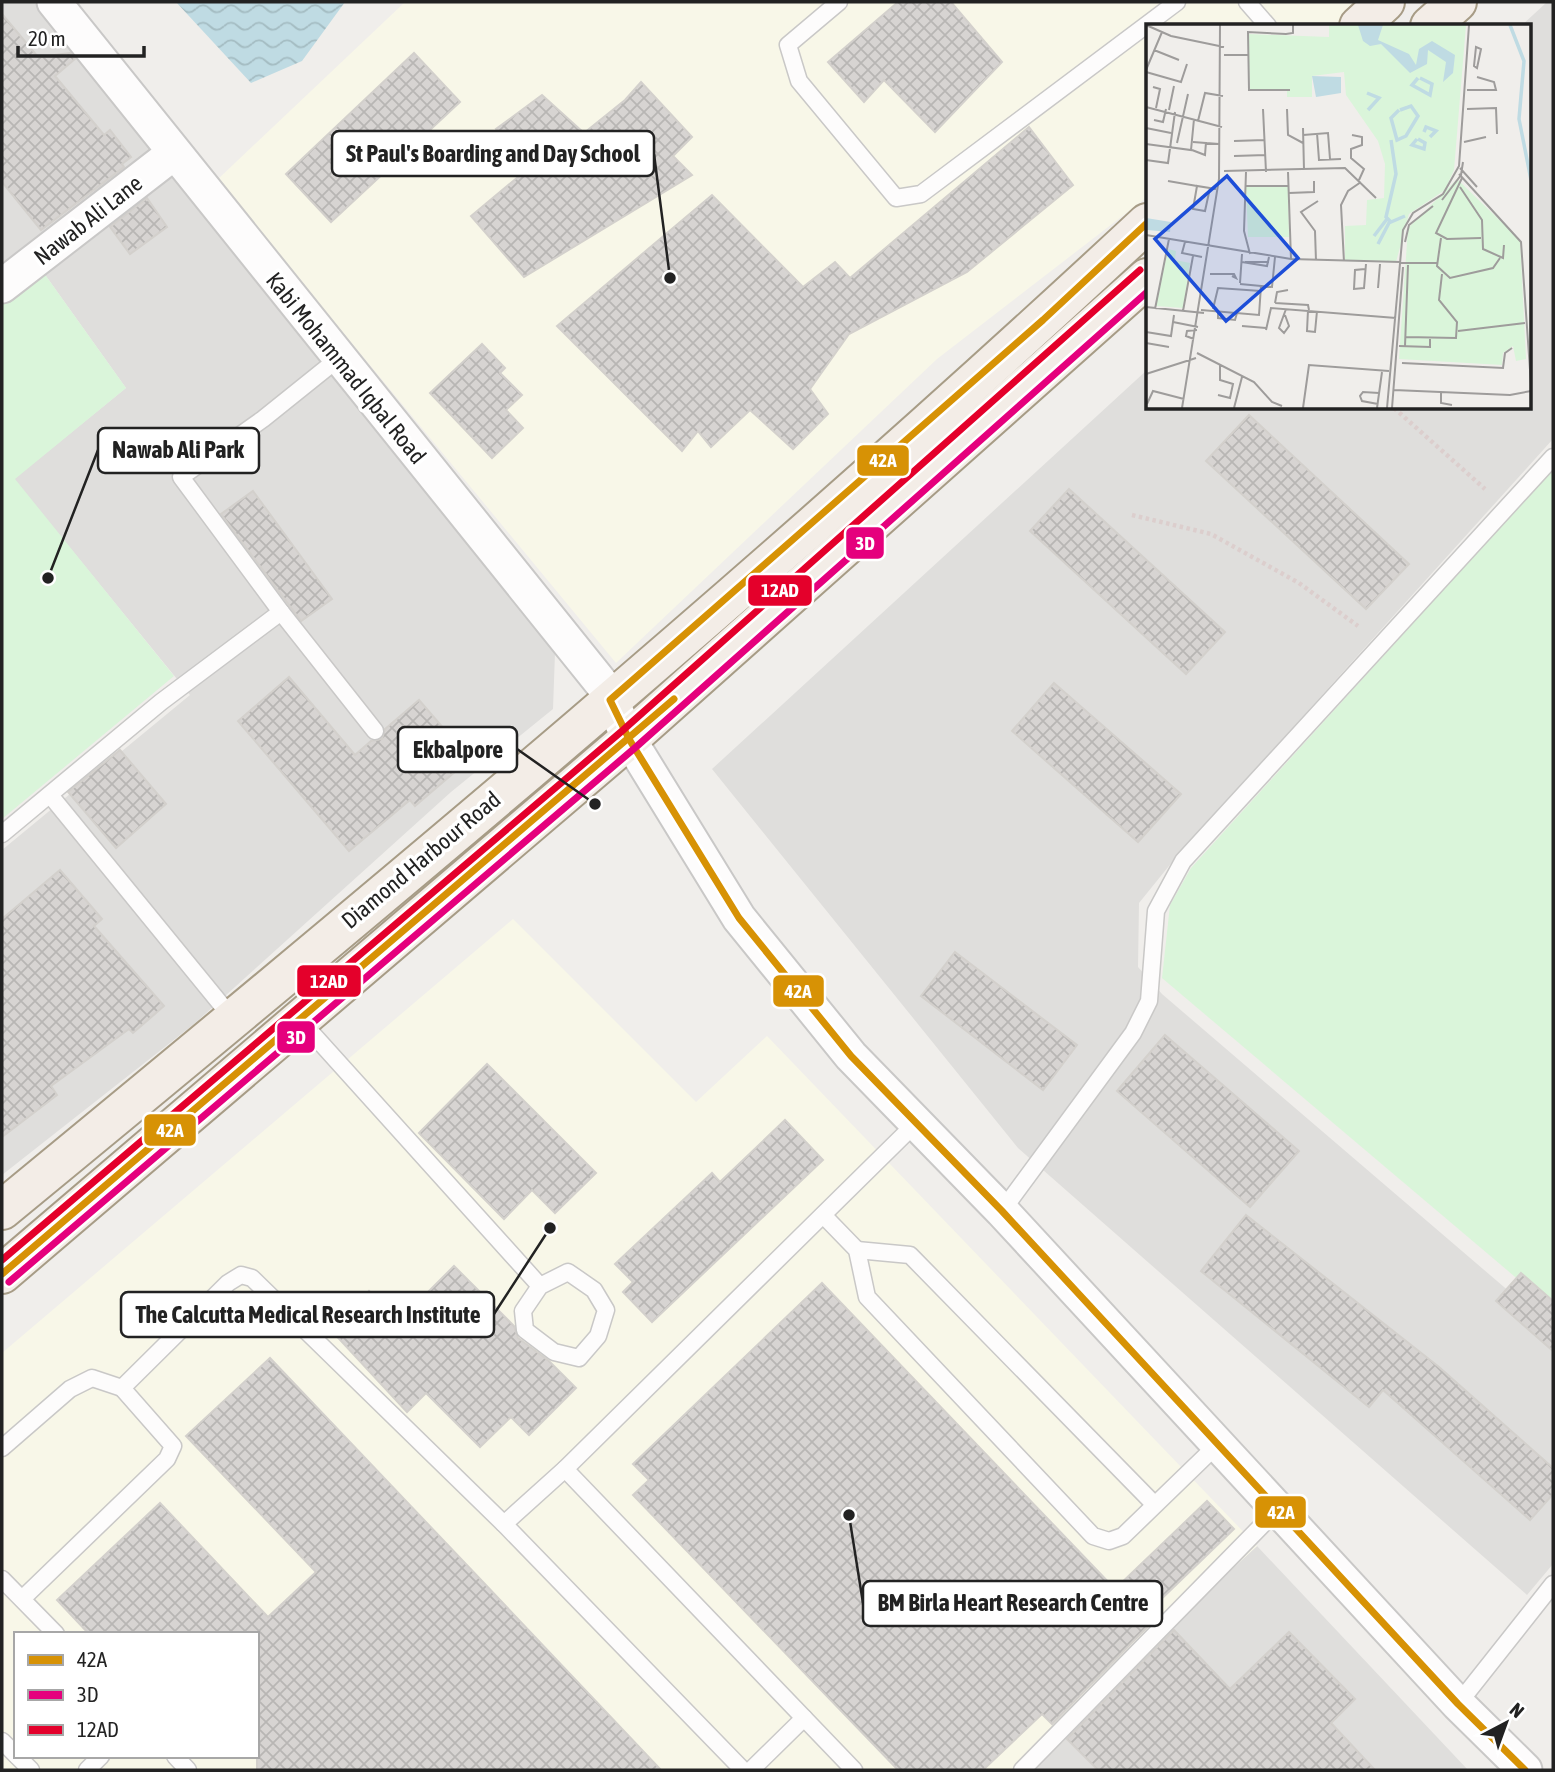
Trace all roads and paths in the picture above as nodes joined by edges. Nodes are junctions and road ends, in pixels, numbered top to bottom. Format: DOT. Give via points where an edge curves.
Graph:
graph roads {
  1 [pos="54,2"];
  2 [pos="839,2"];
  3 [pos="1177,2"];
  4 [pos="1247,2"];
  5 [pos="1385,2"];
  6 [pos="1457,2"];
  7 [pos="1148,24"];
  8 [pos="1266,24"];
  9 [pos="1361,24"];
  10 [pos="1432,24"];
  11 [pos="1146,25"];
  12 [pos="174,153"];
  13 [pos="1146,224"];
  14 [pos="1146,279"];
  15 [pos="2,286"];
  16 [pos="338,358"];
  17 [pos="1396,410"];
  18 [pos="1553,457"];
  19 [pos="1506,508"];
  20 [pos="1132,515"];
  21 [pos="281,612"];
  22 [pos="1382,644"];
  23 [pos="610,700"];
  24 [pos="375,731"];
  25 [pos="629,739"];
  26 [pos="50,795"];
  27 [pos="2,834"];
  28 [pos="233,1019"];
  29 [pos="300,1020"];
  30 [pos="916,1123"];
  31 [pos="2,1210"];
  32 [pos="1002,1211"];
  33 [pos="823,1215"];
  34 [pos="857,1250"];
  35 [pos="2,1274"];
  36 [pos="540,1286"];
  37 [pos="122,1388"];
  38 [pos="1217,1446"];
  39 [pos="2,1448"];
  40 [pos="565,1469"];
  41 [pos="1154,1504"];
  42 [pos="1278,1509"];
  43 [pos="504,1524"];
  44 [pos="2,1579"];
  45 [pos="1553,1584"];
  46 [pos="22,1599"];
  47 [pos="54,1632"];
  48 [pos="1458,1704"];
  49 [pos="804,1718"];
  50 [pos="2,1741"];
  51 [pos="14,1754"];
  52 [pos="743,1770"];
  53 [pos="751,1770"];
  54 [pos="854,1770"];
  55 [pos="1022,1770"];
  56 [pos="1525,1770"];
  1 -- 12 [label="street, Kabi Mohammad Iqbal Road"];
  2 -- 11 [label="lane" via="788,45 799,81 895,198 921,194"];
  3 -- 7 [label="lane"];
  4 -- 8 [label="lane"];
  5 -- 9 [label="main road"];
  6 -- 10 [label="main road"];
  12 -- 15 [label="street, Nawab Ali Lane"];
  12 -- 16 [label="street, Kabi Mohammad Iqbal Road"];
  13 -- 23 [label="main road, Diamond Harbour Road"];
  14 -- 25 [label="main road, Diamond Harbour Road"];
  16 -- 21 [label="lane" via="181,477"];
  16 -- 23 [label="street, Kabi Mohammad Iqbal Road" via="606,689"];
  17 -- 19 [label="path"];
  18 -- 19 [label="lane"];
  19 -- 22 [label="lane"];
  20 -- 22 [label="path" via="1210,534 1299,583"];
  21 -- 24 [label="lane"];
  21 -- 26 [label="lane" via="161,702"];
  22 -- 32 [label="lane" via="1183,862 1156,911 1149,1001 1133,1033"];
  23 -- 25 [label="street, Kabi Mohammad Iqbal Road"];
  23 -- 28 [label="main road, Diamond Harbour Road"];
  25 -- 29 [label="main road, Diamond Harbour Road"];
  25 -- 30 [label="street, Kabi Mohammad Iqbal Road" via="739,918 851,1056"];
  26 -- 27 [label="lane"];
  26 -- 28 [label="lane"];
  28 -- 31 [label="main road, Diamond Harbour Road"];
  29 -- 35 [label="main road, Diamond Harbour Road"];
  29 -- 36 [label="lane"];
  30 -- 32 [label="street, Kabi Mohammad Iqbal Road"];
  30 -- 33 [label="lane"];
  32 -- 38 [label="street, Kabi Mohammad Iqbal Road"];
  33 -- 34 [label="lane"];
  33 -- 40 [label="lane"];
  34 -- 41 [label="lane" via="910,1255"];
  34 -- 41 [label="lane" via="867,1297 1093,1536 1109,1541 1123,1536"];
  36 -- 36 [label="lane" via="523,1311 525,1330 554,1352 579,1358 598,1336 606,1310 594,1290 568,1272"];
  37 -- 39 [label="lane" via="93,1378 70,1389"];
  37 -- 43 [label="lane" via="228,1283 241,1275 252,1278"];
  37 -- 46 [label="lane" via="173,1446 167,1459"];
  38 -- 41 [label="lane"];
  38 -- 42 [label="street, Kabi Mohammad Iqbal Road"];
  40 -- 43 [label="lane"];
  40 -- 49 [label="lane"];
  42 -- 48 [label="street, Kabi Mohammad Iqbal Road"];
  42 -- 55 [label="lane"];
  43 -- 52 [label="lane"];
  44 -- 46 [label="lane"];
  45 -- 48 [label="lane"];
  46 -- 47 [label="lane"];
  48 -- 56 [label="street, Kabi Mohammad Iqbal Road"];
  49 -- 53 [label="lane"];
  49 -- 54 [label="lane"];
  50 -- 51 [label="lane"];
}
